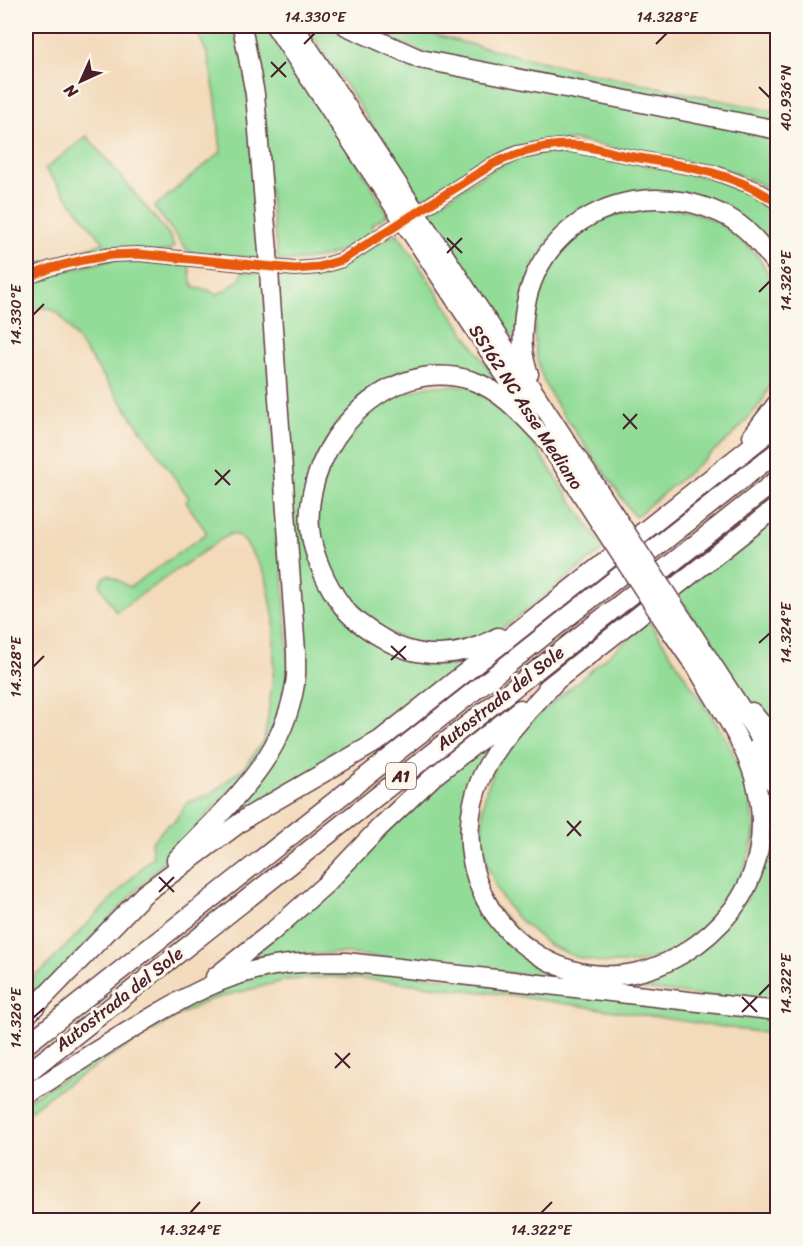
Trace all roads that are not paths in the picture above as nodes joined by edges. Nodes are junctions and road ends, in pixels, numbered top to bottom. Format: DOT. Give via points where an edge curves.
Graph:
graph roads {
  1 [pos="242,26"];
  2 [pos="275,26"];
  3 [pos="294,26"];
  4 [pos="346,26"];
  5 [pos="777,130"];
  6 [pos="777,203"];
  7 [pos="426,207"];
  8 [pos="393,228"];
  9 [pos="777,267"];
  10 [pos="26,278"];
  11 [pos="537,395"];
  12 [pos="777,402"];
  13 [pos="777,425"];
  14 [pos="550,444"];
  15 [pos="777,451"];
  16 [pos="725,466"];
  17 [pos="777,479"];
  18 [pos="774,511"];
  19 [pos="608,520"];
  20 [pos="539,615"];
  21 [pos="708,671"];
  22 [pos="556,681"];
  23 [pos="777,734"];
  24 [pos="777,765"];
  25 [pos="777,788"];
  26 [pos="144,894"];
  27 [pos="194,992"];
  28 [pos="777,1011"];
  29 [pos="26,1016"];
  30 [pos="26,1045"];
  31 [pos="26,1074"];
  32 [pos="26,1096"];
  1 -- 26 [label="highway, bridge" via="255,94 296,682 280,737 262,767"];
  2 -- 14 [label="highway, SS162 NC Asse Mediano"];
  3 -- 11 [label="highway, SS162 NC Asse Mediano"];
  4 -- 5 [label="highway" via="420,59"];
  6 -- 7 [label="street" via="757,189 713,172 570,145 517,153"];
  8 -- 10 [label="street" via="342,260 319,267 295,269 138,254 111,255 51,268"];
  9 -- 11 [label="highway" via="745,230 727,217 692,202 658,198 600,210 571,229 553,247 526,298 521,339 524,363"];
  11 -- 19 [label="highway, SS162 NC Asse Mediano"];
  12 -- 16 [label="highway"];
  13 -- 16 [label="highway"];
  14 -- 19 [label="highway, SS162 NC Asse Mediano"];
  14 -- 20 [label="highway" via="508,400 474,381 441,375 414,379 364,404 341,428 317,475 311,502 310,528 326,580 343,608 395,647 424,655 451,653 482,646"];
  15 -- 30 [label="highway, Autostrada del Sole / A1"];
  16 -- 20 [label="highway"];
  17 -- 31 [label="highway, Autostrada del Sole / A1"];
  18 -- 22 [label="highway"];
  19 -- 21 [label="highway, SS162 NC Asse Mediano, bridge"];
  20 -- 26 [label="highway" via="380,740 249,816"];
  21 -- 22 [label="highway" via="756,784 761,839 755,866 743,895 723,922 695,947 645,969 618,975 586,973 552,963 523,946 499,921 483,896 472,865 469,836 481,778 514,727"];
  21 -- 23 [label="highway"];
  21 -- 24 [label="highway, SS162 NC Asse Mediano"];
  21 -- 25 [label="highway, SS162 NC Asse Mediano"];
  22 -- 27 [label="highway" via="433,777 326,884"];
  26 -- 29 [label="highway"];
  27 -- 28 [label="highway" via="262,968 301,961 346,962"];
  27 -- 32 [label="highway"];
}
